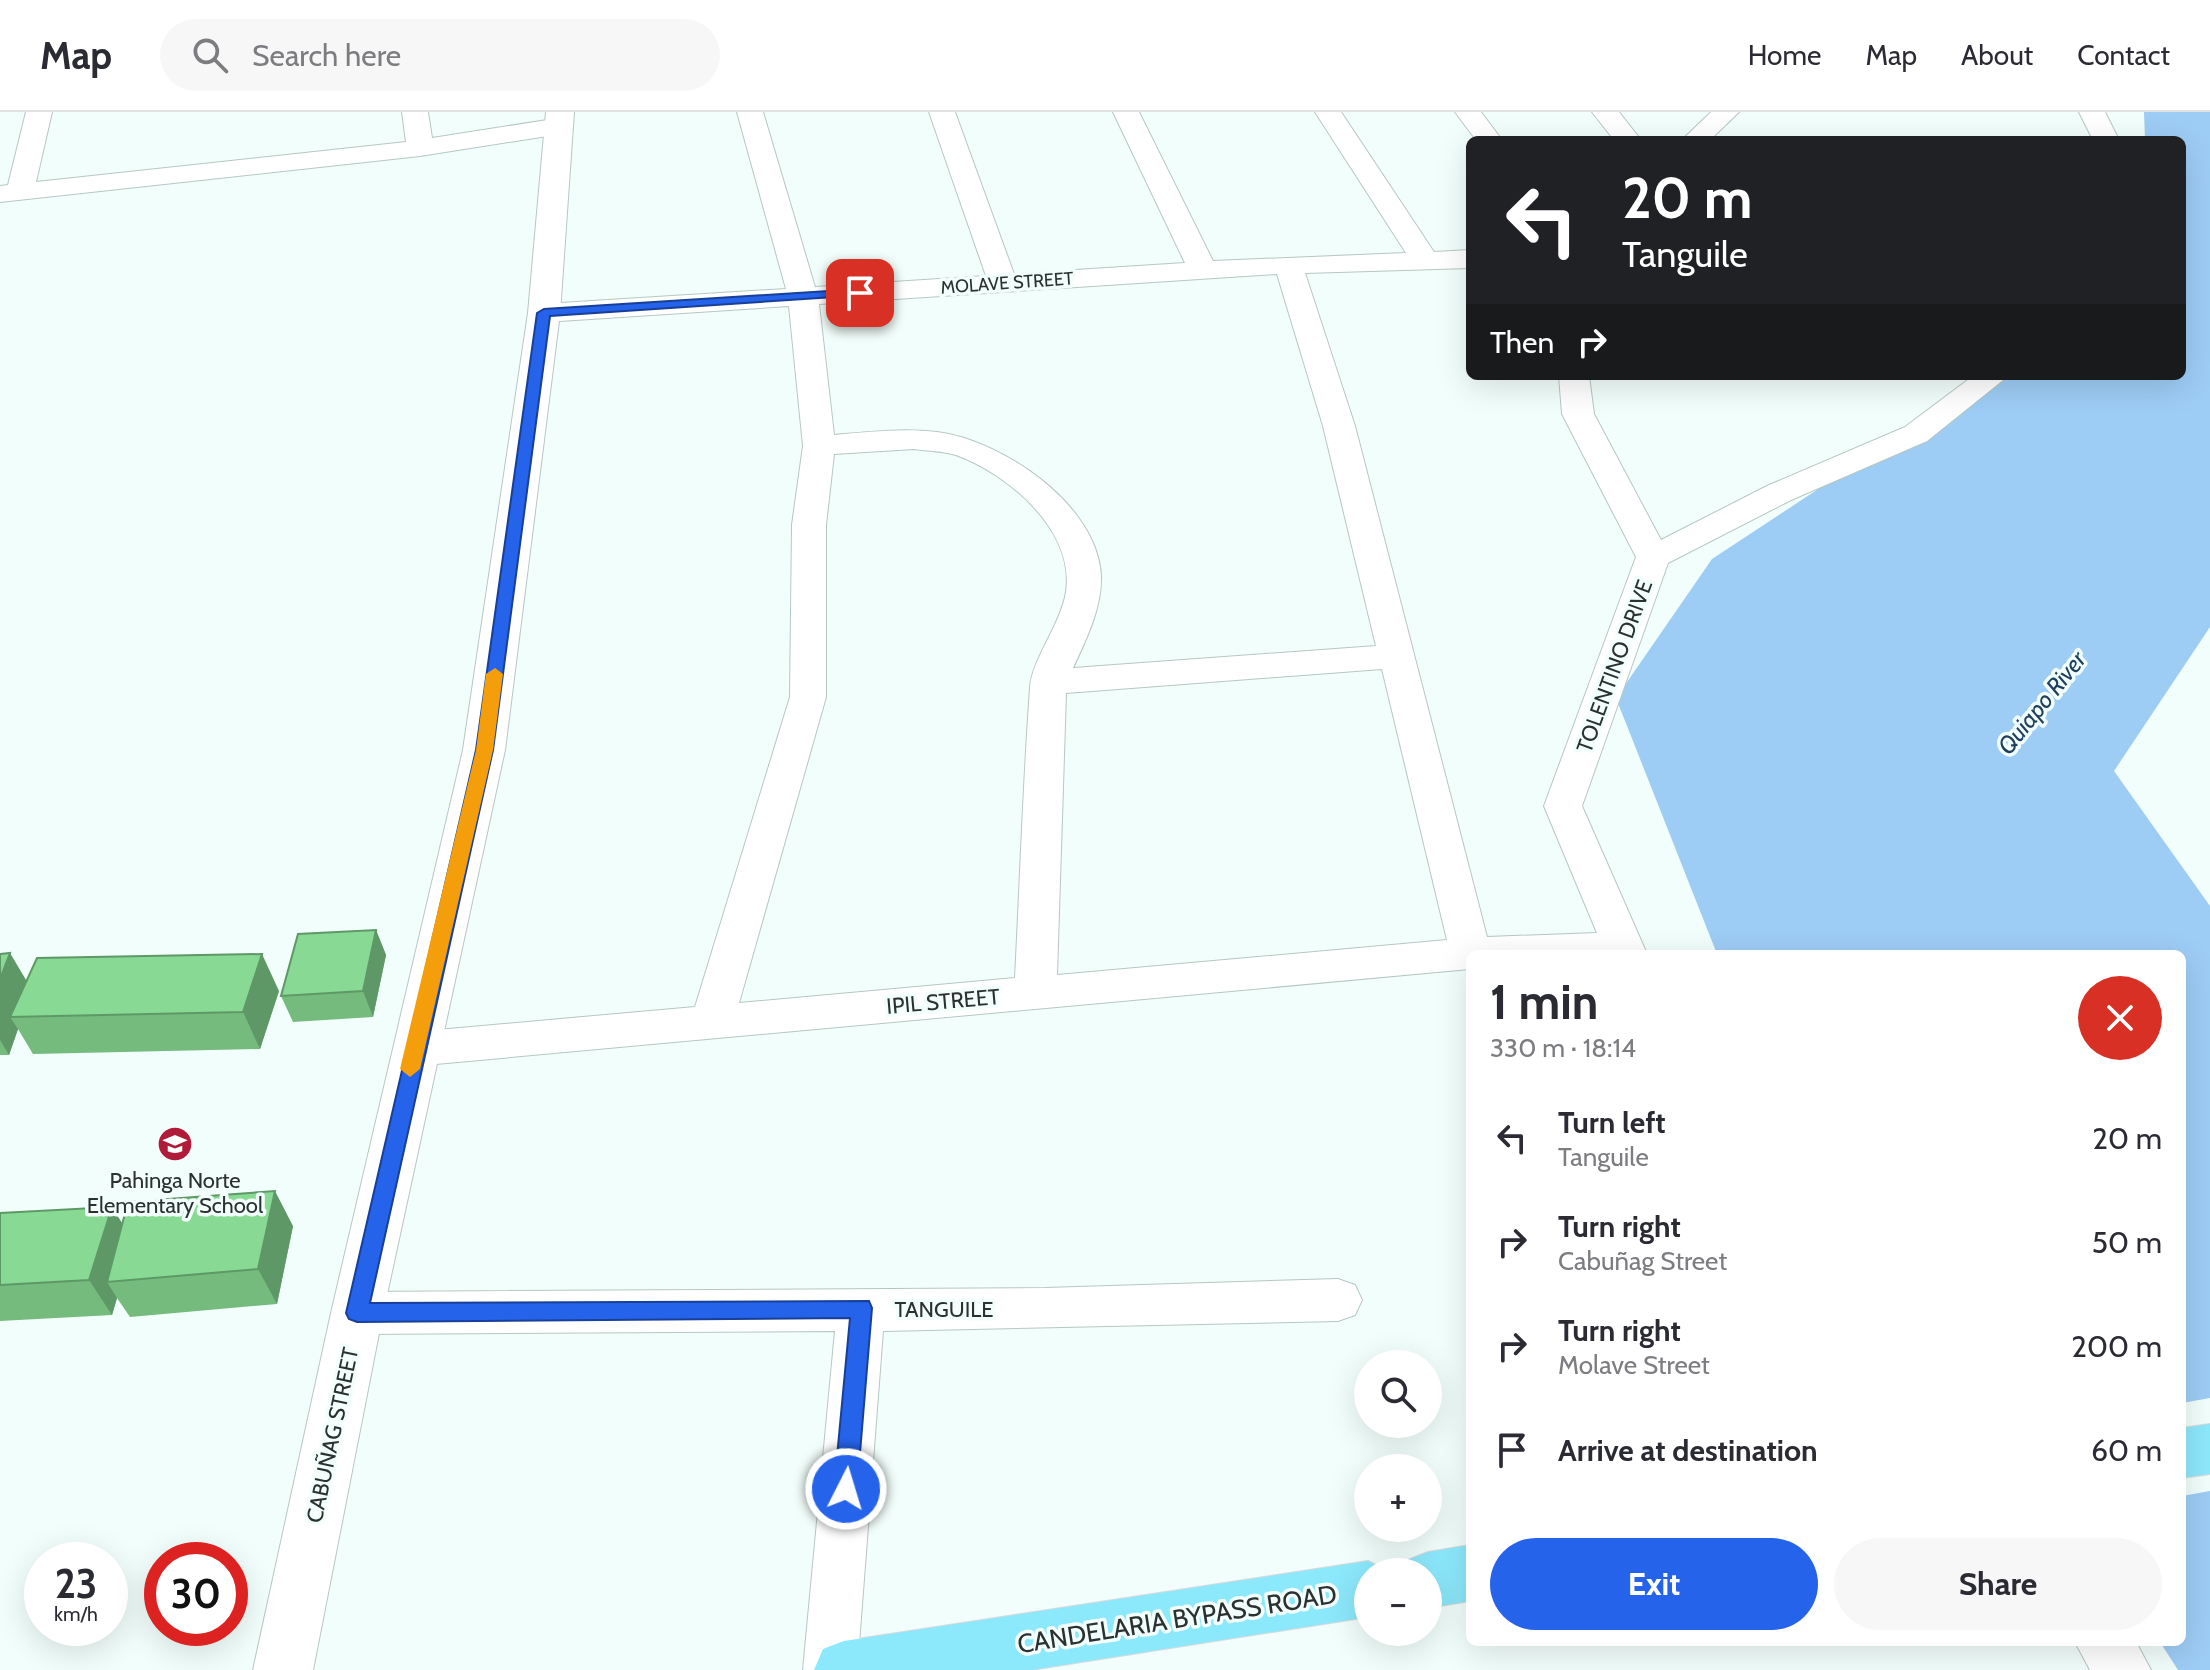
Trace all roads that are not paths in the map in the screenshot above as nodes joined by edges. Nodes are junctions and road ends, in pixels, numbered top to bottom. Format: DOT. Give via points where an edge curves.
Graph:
graph roads {
  1 [pos="39,112"];
  2 [pos="415,112"];
  3 [pos="750,112"];
  4 [pos="942,112"];
  5 [pos="1126,112"];
  6 [pos="1328,112"];
  7 [pos="1468,112"];
  8 [pos="1605,112"];
  9 [pos="1726,112"];
  10 [pos="2092,112"];
  11 [pos="560,119"];
  12 [pos="1486,136"];
  13 [pos="1625,136"];
  14 [pos="1699,136"];
  15 [pos="2104,136"];
  16 [pos="420,148"];
  17 [pos="10,193"];
  18 [pos="1466,259"];
  19 [pos="1426,261"];
  20 [pos="1288,265"];
  21 [pos="1203,271"];
  22 [pos="1003,283"];
  23 [pos="803,296"];
  24 [pos="544,313"];
  25 [pos="1574,380"];
  26 [pos="1988,380"];
  27 [pos="819,446"];
  28 [pos="1653,557"];
  29 [pos="1397,656"];
  30 [pos="1048,682"];
  31 [pos="1470,950"];
  32 [pos="1624,950"];
  33 [pos="1466,953"];
  34 [pos="1035,993"];
  35 [pos="712,1022"];
  36 [pos="414,1049"];
  37 [pos="1338,1300"];
  38 [pos="861,1308"];
  39 [pos="357,1313"];
  40 [pos="2210,1449"];
  41 [pos="2186,1452"];
  42 [pos="1466,1574"];
  43 [pos="1442,1578"];
  44 [pos="1354,1591"];
  45 [pos="2105,1646"];
  46 [pos="283,1670"];
  47 [pos="830,1670"];
  48 [pos="844,1670"];
  49 [pos="2124,1670"];
  1 -- 17 [label="street"];
  2 -- 16 [label="street"];
  3 -- 23 [label="street"];
  4 -- 22 [label="street"];
  5 -- 21 [label="street"];
  6 -- 19 [label="street"];
  7 -- 12 [label="street"];
  8 -- 13 [label="street"];
  9 -- 14 [label="street"];
  10 -- 15 [label="street"];
  11 -- 16 [label="street"];
  11 -- 24 [label="street, CABUÑAG STREET"];
  16 -- 17 [label="street"];
  18 -- 19 [label="street, MOLAVE STREET"];
  19 -- 20 [label="street, MOLAVE STREET"];
  20 -- 21 [label="street, MOLAVE STREET"];
  20 -- 29 [label="street" via="1339,426"];
  21 -- 22 [label="street, MOLAVE STREET"];
  22 -- 23 [label="street, MOLAVE STREET"];
  23 -- 24 [label="street, MOLAVE STREET"];
  23 -- 27 [label="street"];
  24 -- 36 [label="street, CABUÑAG STREET" via="484,750"];
  25 -- 28 [label="street" via="1578,414"];
  26 -- 28 [label="street, TOLENTINO DRIVE" via="1916,434 1779,493"];
  27 -- 30 [label="street" via="916,438 980,451 1015,472 1055,512 1080,545 1085,581"];
  27 -- 35 [label="street" via="809,525 808,697"];
  28 -- 32 [label="street, TOLENTINO DRIVE" via="1563,806"];
  29 -- 30 [label="street"];
  29 -- 31 [label="street"];
  30 -- 34 [label="street"];
  33 -- 34 [label="street, IPIL STREET"];
  34 -- 35 [label="street, IPIL STREET"];
  35 -- 36 [label="street, IPIL STREET"];
  36 -- 39 [label="street, CABUÑAG STREET"];
  37 -- 38 [label="street, TANGUILE" via="1045,1309"];
  38 -- 39 [label="street, TANGUILE"];
  38 -- 47 [label="street"];
  39 -- 46 [label="street, CABUÑAG STREET"];
  40 -- 41 [label="highway"];
  42 -- 43 [label="highway"];
  44 -- 48 [label="highway, CANDELARIA BYPASS ROAD"];
  45 -- 49 [label="street"];
}
